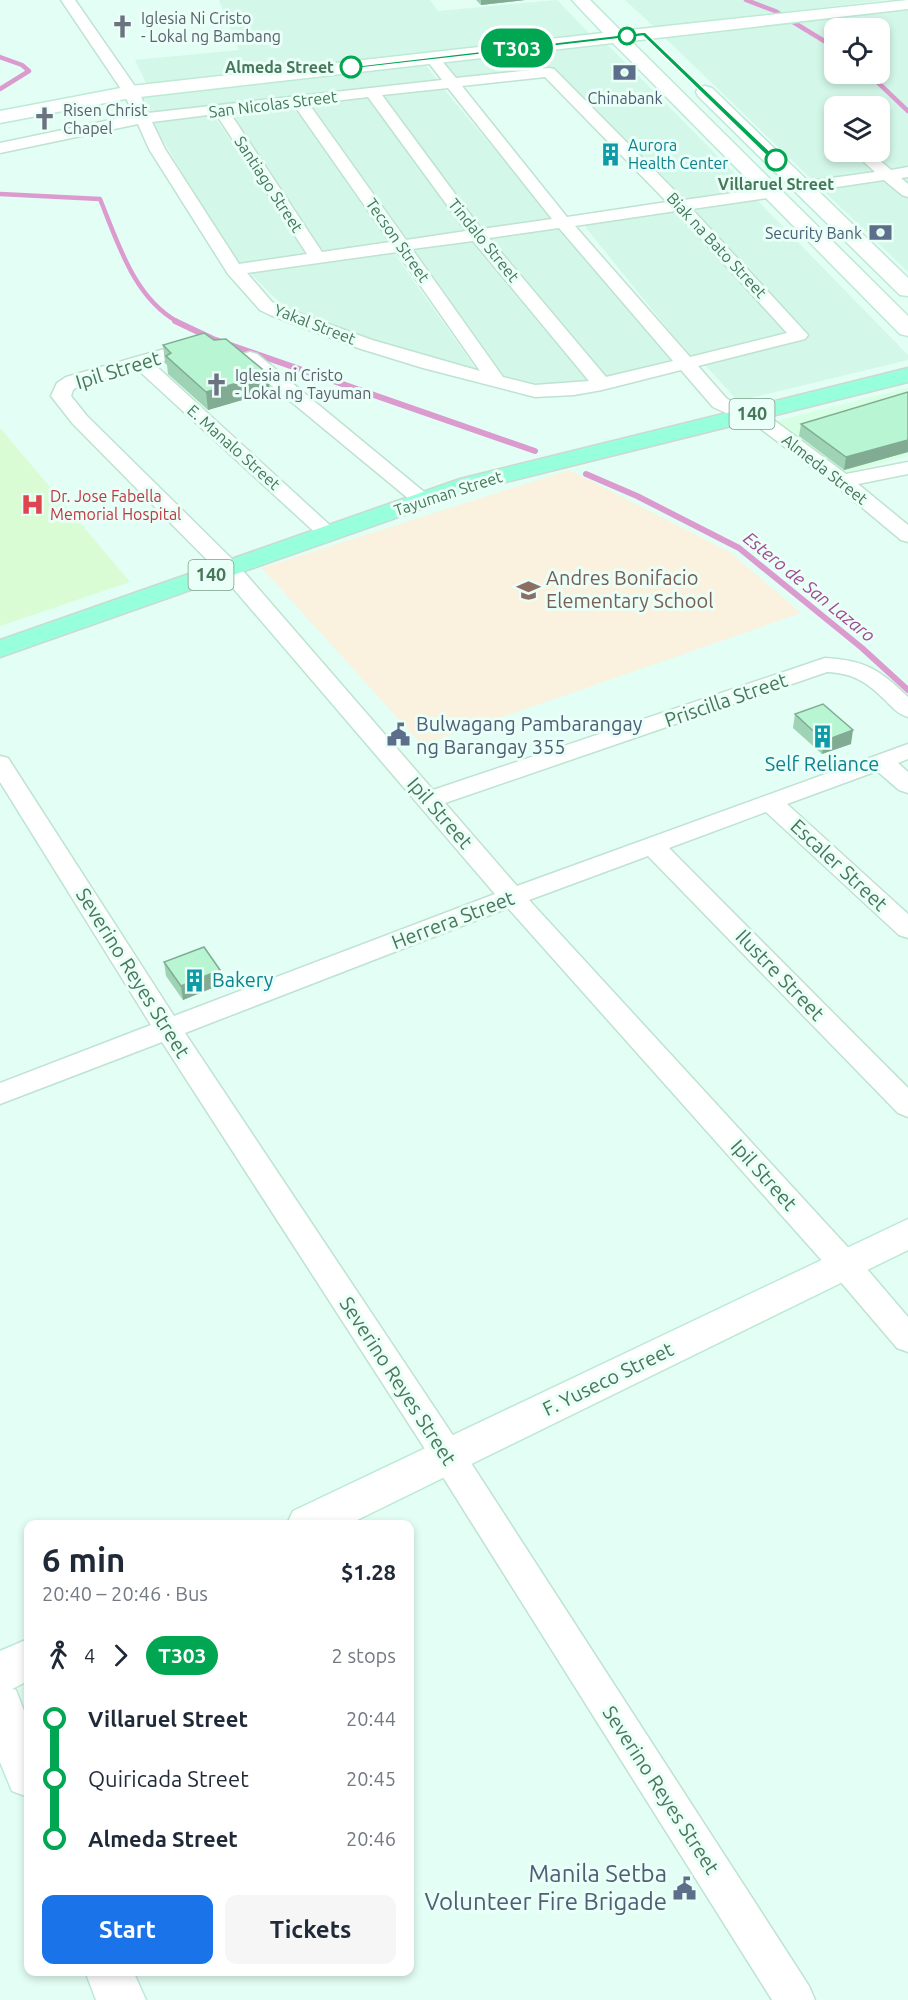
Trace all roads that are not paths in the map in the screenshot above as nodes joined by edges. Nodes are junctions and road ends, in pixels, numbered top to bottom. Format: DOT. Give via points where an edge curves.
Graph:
graph roads {
  1 [pos="68,0"];
  2 [pos="580,0"];
  3 [pos="908,4"];
  4 [pos="627,16"];
  5 [pos="645,34"];
  6 [pos="618,37"];
  7 [pos="662,50"];
  8 [pos="432,58"];
  9 [pos="549,72"];
  10 [pos="692,80"];
  11 [pos="453,84"];
  12 [pos="131,92"];
  13 [pos="372,92"];
  14 [pos="299,101"];
  15 [pos="221,110"];
  16 [pos="0,117"];
  17 [pos="143,118"];
  18 [pos="0,148"];
  19 [pos="874,162"];
  20 [pos="908,172"];
  21 [pos="889,174"];
  22 [pos="803,187"];
  23 [pos="774,192"];
  24 [pos="908,192"];
  25 [pos="681,206"];
  26 [pos="562,222"];
  27 [pos="476,234"];
  28 [pos="402,245"];
  29 [pos="318,257"];
  30 [pos="234,270"];
  31 [pos="908,290"];
  32 [pos="908,329"];
  33 [pos="189,348"];
  34 [pos="250,358"];
  35 [pos="141,362"];
  36 [pos="683,363"];
  37 [pos="908,375"];
  38 [pos="496,380"];
  39 [pos="602,384"];
  40 [pos="748,416"];
  41 [pos="908,468"];
  42 [pos="842,481"];
  43 [pos="422,500"];
  44 [pos="327,533"];
  45 [pos="908,536"];
  46 [pos="229,569"];
  47 [pos="0,649"];
  48 [pos="908,710"];
  49 [pos="908,751"];
  50 [pos="881,761"];
  51 [pos="0,763"];
  52 [pos="908,785"];
  53 [pos="429,800"];
  54 [pos="770,802"];
  55 [pos="652,845"];
  56 [pos="512,897"];
  57 [pos="908,929"];
  58 [pos="168,1029"];
  59 [pos="0,1094"];
  60 [pos="908,1106"];
  61 [pos="908,1233"];
  62 [pos="844,1264"];
  63 [pos="908,1340"];
  64 [pos="448,1456"];
  65 [pos="316,1520"];
  66 [pos="24,1661"];
  67 [pos="0,1673"];
  68 [pos="0,1705"];
  69 [pos="24,1764"];
  70 [pos="111,1976"];
  71 [pos="121,2000"];
  72 [pos="795,2000"];
  1 -- 12 [label="street, Yakal Street"];
  2 -- 6 [label="street"];
  3 -- 5 [label="street"];
  4 -- 5 [label="street"];
  5 -- 6 [label="street"];
  5 -- 7 [label="street"];
  6 -- 8 [label="street"];
  6 -- 23 [label="street"];
  8 -- 11 [label="street, Almeda Street"];
  8 -- 12 [label="street"];
  9 -- 11 [label="street, San Nicolas Street"];
  9 -- 25 [label="street, Biak na Bato Street"];
  10 -- 22 [label="street"];
  11 -- 13 [label="street, San Nicolas Street"];
  11 -- 26 [label="street, Almeda Street"];
  12 -- 16 [label="street"];
  12 -- 17 [label="street, Yakal Street"];
  13 -- 14 [label="street, San Nicolas Street"];
  13 -- 27 [label="street, Tindalo Street"];
  14 -- 15 [label="street, San Nicolas Street"];
  14 -- 28 [label="street, Tecson Street"];
  15 -- 17 [label="street, San Nicolas Street"];
  15 -- 29 [label="street, Santiago Street"];
  17 -- 18 [label="street, San Nicolas Street"];
  17 -- 30 [label="street, Yakal Street" via="157,150"];
  19 -- 21 [label="street"];
  20 -- 21 [label="street"];
  21 -- 22 [label="street"];
  21 -- 24 [label="street"];
  22 -- 31 [label="street"];
  23 -- 25 [label="street"];
  23 -- 32 [label="street"];
  25 -- 26 [label="street"];
  25 -- 36 [label="street, Biak na Bato Street" via="799,335"];
  26 -- 27 [label="street"];
  26 -- 36 [label="street, Almeda Street"];
  27 -- 28 [label="street"];
  27 -- 39 [label="street, Tindalo Street"];
  28 -- 29 [label="street"];
  28 -- 38 [label="street, Tecson Street"];
  29 -- 30 [label="street"];
  30 -- 38 [label="street, Yakal Street" via="266,306 276,311 365,344"];
  33 -- 35 [label="street, Ipil Street"];
  34 -- 43 [label="street"];
  35 -- 44 [label="street, E. Manalo Street"];
  35 -- 46 [label="street, Ipil Street" via="73,381 64,387 61,396 80,420"];
  36 -- 39 [label="street, Yakal Street"];
  36 -- 40 [label="street, Almeda Street" via="720,403"];
  37 -- 40 [label="main road, Tayuman Street / 140"];
  38 -- 39 [label="street, Yakal Street" via="535,391"];
  40 -- 42 [label="street, Almeda Street" via="768,425"];
  40 -- 43 [label="main road, Tayuman Street / 140" via="518,471"];
  41 -- 42 [label="street"];
  42 -- 45 [label="street, Almeda Street"];
  43 -- 44 [label="main road, Tayuman Street / 140"];
  44 -- 46 [label="main road, Tayuman Street / 140"];
  46 -- 47 [label="main road, Tayuman Street / 140"];
  46 -- 53 [label="street, Ipil Street"];
  48 -- 53 [label="street, Priscilla Street" via="867,671 850,665 825,666"];
  49 -- 50 [label="street, Herrera Street"];
  50 -- 52 [label="street"];
  50 -- 54 [label="street, Herrera Street"];
  51 -- 58 [label="street, Severino Reyes Street"];
  53 -- 56 [label="street, Ipil Street"];
  54 -- 55 [label="street, Herrera Street"];
  54 -- 57 [label="street, Escaler Street"];
  55 -- 56 [label="street, Herrera Street"];
  55 -- 60 [label="street, Ilustre Street"];
  56 -- 58 [label="street, Herrera Street"];
  56 -- 62 [label="street, Ipil Street"];
  58 -- 59 [label="street, Herrera Street"];
  58 -- 64 [label="street, Severino Reyes Street"];
  61 -- 62 [label="street, F. Yuseco Street"];
  62 -- 63 [label="street, Ipil Street"];
  62 -- 64 [label="street, F. Yuseco Street"];
  64 -- 65 [label="street, F. Yuseco Street"];
  64 -- 72 [label="street, Severino Reyes Street"];
  66 -- 67 [label="street"];
  68 -- 69 [label="street"];
  70 -- 71 [label="street"];
}
